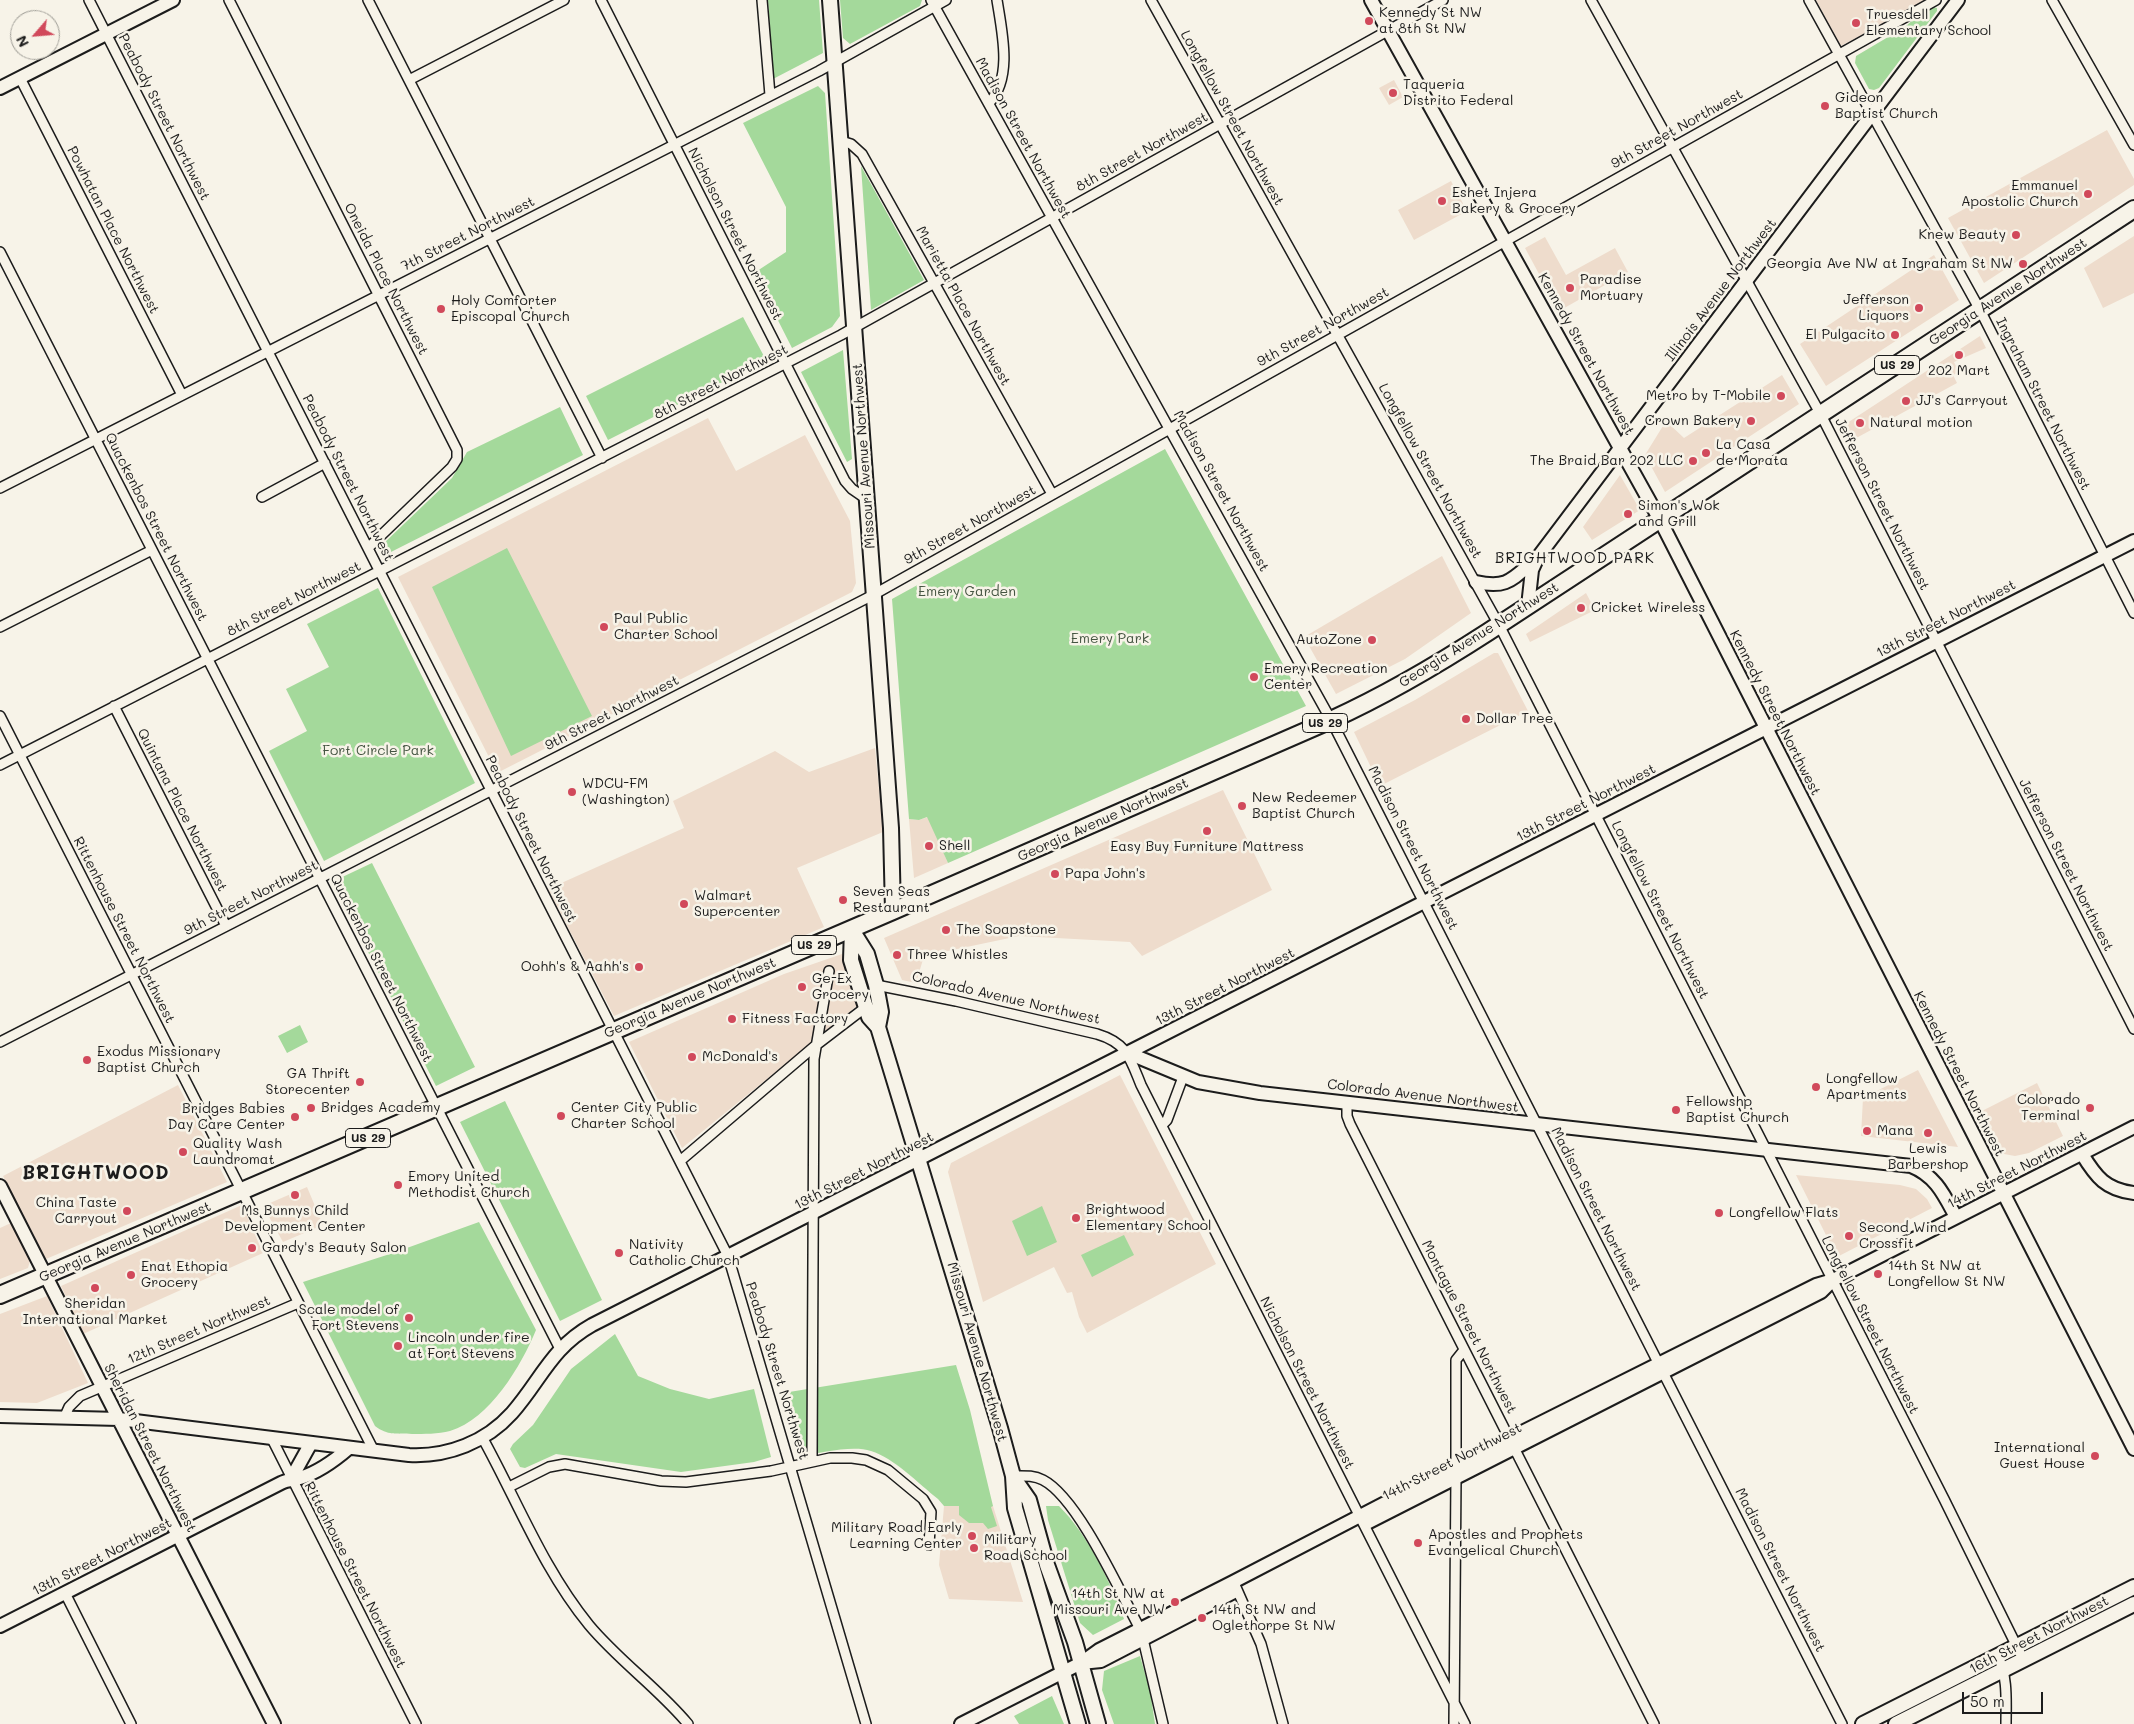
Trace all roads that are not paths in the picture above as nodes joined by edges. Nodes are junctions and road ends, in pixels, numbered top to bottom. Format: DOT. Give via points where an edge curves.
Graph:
graph roads {
  1 [pos="89,0"];
  2 [pos="173,0"];
  3 [pos="229,0"];
  4 [pos="368,0"];
  5 [pos="564,0"];
  6 [pos="601,0"];
  7 [pos="762,0"];
  8 [pos="830,0"];
  9 [pos="946,0"];
  10 [pos="997,0"];
  11 [pos="1151,0"];
  12 [pos="1371,0"];
  13 [pos="1443,0"];
  14 [pos="1591,0"];
  15 [pos="1809,0"];
  16 [pos="1936,0"];
  17 [pos="1958,0"];
  18 [pos="2052,0"];
  19 [pos="933,3"];
  20 [pos="1388,30"];
  21 [pos="106,34"];
  22 [pos="1839,54"];
  23 [pos="835,62"];
  24 [pos="20,78"];
  25 [pos="409,80"];
  26 [pos="0,88"];
  27 [pos="770,96"];
  28 [pos="989,103"];
  29 [pos="1872,114"];
  30 [pos="1220,124"];
  31 [pos="840,141"];
  32 [pos="674,144"];
  33 [pos="2134,145"];
  34 [pos="1673,147"];
  35 [pos="2134,209"];
  36 [pos="1052,218"];
  37 [pos="490,239"];
  38 [pos="1506,241"];
  39 [pos="0,252"];
  40 [pos="1747,280"];
  41 [pos="934,283"];
  42 [pos="379,295"];
  43 [pos="1980,310"];
  44 [pos="855,328"];
  45 [pos="1338,335"];
  46 [pos="268,352"];
  47 [pos="785,364"];
  48 [pos="182,395"];
  49 [pos="1821,415"];
  50 [pos="1170,429"];
  51 [pos="96,440"];
  52 [pos="1621,448"];
  53 [pos="602,458"];
  54 [pos="325,463"];
  55 [pos="1,486"];
  56 [pos="1052,494"];
  57 [pos="262,497"];
  58 [pos="868,500"];
  59 [pos="1660,520"];
  60 [pos="2134,541"];
  61 [pos="368,548"];
  62 [pos="152,550"];
  63 [pos="2105,556"];
  64 [pos="1538,557"];
  65 [pos="380,571"];
  66 [pos="1476,582"];
  67 [pos="873,595"];
  68 [pos="1528,606"];
  69 [pos="2134,613"];
  70 [pos="1499,625"];
  71 [pos="0,627"];
  72 [pos="1936,641"];
  73 [pos="208,658"];
  74 [pos="114,706"];
  75 [pos="0,716"];
  76 [pos="1331,720"];
  77 [pos="1766,728"];
  78 [pos="19,755"];
  79 [pos="0,764"];
  80 [pos="491,791"];
  81 [pos="1596,814"];
  82 [pos="320,878"];
  83 [pos="1425,902"];
  84 [pos="893,911"];
  85 [pos="226,926"];
  86 [pos="852,929"];
  87 [pos="829,971"];
  88 [pos="131,975"];
  89 [pos="876,985"];
  90 [pos="866,1007"];
  91 [pos="878,1028"];
  92 [pos="2134,1029"];
  93 [pos="614,1031"];
  94 [pos="0,1042"];
  95 [pos="815,1046"];
  96 [pos="1128,1053"];
  97 [pos="1183,1077"];
  98 [pos="1347,1102"];
  99 [pos="437,1108"];
  100 [pos="1538,1124"];
  101 [pos="1162,1125"];
  102 [pos="2134,1127"];
  103 [pos="1766,1150"];
  104 [pos="2082,1154"];
  105 [pos="920,1159"];
  106 [pos="680,1161"];
  107 [pos="0,1186"];
  108 [pos="242,1192"];
  109 [pos="2134,1193"];
  110 [pos="2003,1194"];
  111 [pos="813,1213"];
  112 [pos="1956,1217"];
  113 [pos="728,1256"];
  114 [pos="46,1276"];
  115 [pos="1833,1280"];
  116 [pos="0,1295"];
  117 [pos="298,1303"];
  118 [pos="560,1349"];
  119 [pos="1464,1350"];
  120 [pos="1661,1368"];
  121 [pos="102,1386"];
  122 [pos="0,1416"];
  123 [pos="65,1416"];
  124 [pos="119,1419"];
  125 [pos="482,1437"];
  126 [pos="270,1438"];
  127 [pos="1512,1442"];
  128 [pos="311,1443"];
  129 [pos="349,1448"];
  130 [pos="2134,1449"];
  131 [pos="374,1451"];
  132 [pos="812,1461"];
  133 [pos="791,1467"];
  134 [pos="1456,1472"];
  135 [pos="1013,1476"];
  136 [pos="291,1479"];
  137 [pos="509,1487"];
  138 [pos="1362,1520"];
  139 [pos="178,1535"];
  140 [pos="929,1545"];
  141 [pos="1235,1586"];
  142 [pos="2134,1587"];
  143 [pos="65,1593"];
  144 [pos="2134,1604"];
  145 [pos="0,1626"];
  146 [pos="1142,1634"];
  147 [pos="2016,1646"];
  148 [pos="1998,1656"];
  149 [pos="2023,1659"];
  150 [pos="1081,1663"];
  151 [pos="2004,1669"];
  152 [pos="1063,1672"];
  153 [pos="1454,1702"];
  154 [pos="131,1724"];
  155 [pos="274,1724"];
  156 [pos="416,1724"];
  157 [pos="688,1724"];
  158 [pos="866,1724"];
  159 [pos="961,1724"];
  160 [pos="1078,1724"];
  161 [pos="1098,1724"];
  162 [pos="1164,1724"];
  163 [pos="1284,1724"];
  164 [pos="1454,1724"];
  165 [pos="1465,1724"];
  166 [pos="1654,1724"];
  167 [pos="1842,1724"];
  168 [pos="1863,1724"];
  169 [pos="1896,1724"];
  170 [pos="2006,1724"];
  1 -- 21 [label="street, Peabody Street Northwest"];
  2 -- 21 [label="street"];
  3 -- 42 [label="street, Oneida Place Northwest"];
  4 -- 25 [label="street"];
  5 -- 25 [label="street"];
  6 -- 32 [label="street, Nicholson Street Northwest"];
  7 -- 27 [label="street"];
  8 -- 23 [label="main road, Missouri Avenue Northwest"];
  9 -- 19 [label="street, 7th Street Northwest"];
  10 -- 28 [label="street" via="1002,65 1000,87"];
  11 -- 30 [label="street, Longfellow Street Northwest"];
  12 -- 20 [label="street, Kennedy Street Northwest"];
  13 -- 20 [label="street, 8th Street Northwest"];
  14 -- 34 [label="street, Jefferson Street Northwest"];
  15 -- 22 [label="street, Ingraham Street Northwest"];
  16 -- 22 [label="street, 9th Street Northwest"];
  17 -- 29 [label="street, Illinois Avenue Northwest"];
  18 -- 33 [label="street"];
  19 -- 23 [label="street, 7th Street Northwest"];
  19 -- 28 [label="street, Madison Street Northwest"];
  20 -- 30 [label="street, 8th Street Northwest"];
  20 -- 38 [label="street, Kennedy Street Northwest"];
  21 -- 24 [label="street"];
  21 -- 46 [label="street, Peabody Street Northwest"];
  22 -- 29 [label="street, Ingraham Street Northwest"];
  22 -- 34 [label="street, 9th Street Northwest"];
  23 -- 27 [label="street, 7th Street Northwest"];
  23 -- 31 [label="main road, Missouri Avenue Northwest"];
  24 -- 26 [label="street"];
  24 -- 48 [label="street, Powhatan Place Northwest"];
  25 -- 37 [label="street"];
  27 -- 32 [label="street, 7th Street Northwest"];
  28 -- 36 [label="street, Madison Street Northwest"];
  29 -- 40 [label="street, Illinois Avenue Northwest"];
  29 -- 43 [label="street, Ingraham Street Northwest"];
  30 -- 36 [label="street, 8th Street Northwest"];
  30 -- 45 [label="street, Longfellow Street Northwest"];
  31 -- 41 [label="street, Marietta Place Northwest" via="851,144 862,154"];
  31 -- 44 [label="main road, Missouri Avenue Northwest"];
  32 -- 37 [label="street, 7th Street Northwest"];
  32 -- 47 [label="street, Nicholson Street Northwest"];
  34 -- 38 [label="street, 9th Street Northwest"];
  34 -- 40 [label="street, Jefferson Street Northwest"];
  35 -- 43 [label="highway, Georgia Avenue Northwest / US 29"];
  36 -- 41 [label="street, 8th Street Northwest"];
  36 -- 50 [label="street, Madison Street Northwest"];
  37 -- 42 [label="street, 7th Street Northwest"];
  37 -- 53 [label="street"];
  38 -- 45 [label="street, 9th Street Northwest"];
  38 -- 52 [label="street, Kennedy Street Northwest"];
  39 -- 51 [label="street, Quackenbos Street Northwest"];
  40 -- 49 [label="street, Jefferson Street Northwest"];
  40 -- 52 [label="street, Illinois Avenue Northwest"];
  41 -- 44 [label="street, 8th Street Northwest"];
  41 -- 56 [label="street, Marietta Place Northwest"];
  42 -- 46 [label="street, 7th Street Northwest"];
  42 -- 61 [label="street, Oneida Place Northwest" via="458,454 452,467"];
  43 -- 49 [label="highway, Georgia Avenue Northwest / US 29"];
  43 -- 63 [label="street, Ingraham Street Northwest"];
  44 -- 47 [label="street, 8th Street Northwest"];
  44 -- 58 [label="main road, Missouri Avenue Northwest"];
  45 -- 50 [label="street, 9th Street Northwest"];
  45 -- 66 [label="street, Longfellow Street Northwest"];
  46 -- 48 [label="street, 7th Street Northwest"];
  46 -- 54 [label="street, Peabody Street Northwest"];
  47 -- 53 [label="street, 8th Street Northwest"];
  47 -- 58 [label="street, Nicholson Street Northwest" via="845,482"];
  48 -- 51 [label="street, 7th Street Northwest"];
  49 -- 59 [label="highway, Georgia Avenue Northwest / US 29"];
  49 -- 72 [label="street, Jefferson Street Northwest"];
  50 -- 56 [label="street, 9th Street Northwest"];
  50 -- 76 [label="street, Madison Street Northwest"];
  51 -- 55 [label="street, 7th Street Northwest"];
  51 -- 62 [label="street, Quackenbos Street Northwest"];
  52 -- 59 [label="street, Kennedy Street Northwest"];
  52 -- 64 [label="street, Illinois Avenue Northwest"];
  53 -- 65 [label="street, 8th Street Northwest"];
  54 -- 57 [label="street"];
  54 -- 61 [label="street, Peabody Street Northwest"];
  56 -- 67 [label="street, 9th Street Northwest"];
  58 -- 67 [label="main road, Missouri Avenue Northwest"];
  59 -- 68 [label="highway, Georgia Avenue Northwest / US 29"];
  59 -- 77 [label="street, Kennedy Street Northwest"];
  60 -- 63 [label="street, 13th Street Northwest"];
  61 -- 65 [label="street, Peabody Street Northwest"];
  62 -- 71 [label="street"];
  62 -- 73 [label="street, Quackenbos Street Northwest"];
  63 -- 69 [label="street, Ingraham Street Northwest"];
  63 -- 72 [label="street, 13th Street Northwest"];
  64 -- 66 [label="street" via="1506,583 1495,586"];
  64 -- 68 [label="street, Illinois Avenue Northwest" via="1532,570"];
  65 -- 73 [label="street, 8th Street Northwest"];
  65 -- 80 [label="street, Peabody Street Northwest"];
  66 -- 70 [label="street, Longfellow Street Northwest"];
  67 -- 80 [label="street, 9th Street Northwest"];
  67 -- 84 [label="main road, Missouri Avenue Northwest" via="891,828"];
  68 -- 70 [label="highway, Georgia Avenue Northwest / US 29"];
  70 -- 76 [label="highway, Georgia Avenue Northwest / US 29" via="1418,675"];
  70 -- 81 [label="street, Longfellow Street Northwest"];
  72 -- 77 [label="street, 13th Street Northwest"];
  72 -- 92 [label="street, Jefferson Street Northwest"];
  73 -- 74 [label="street, 8th Street Northwest"];
  73 -- 82 [label="street, Quackenbos Street Northwest"];
  74 -- 78 [label="street, 8th Street Northwest"];
  74 -- 85 [label="street, Quintana Place Northwest"];
  75 -- 78 [label="street, Rittenhouse Street Northwest"];
  76 -- 83 [label="street, Madison Street Northwest"];
  76 -- 84 [label="highway, Georgia Avenue Northwest / US 29"];
  77 -- 81 [label="street, 13th Street Northwest"];
  77 -- 110 [label="street, Kennedy Street Northwest"];
  78 -- 79 [label="street, 8th Street Northwest"];
  78 -- 88 [label="street, Rittenhouse Street Northwest"];
  80 -- 82 [label="street, 9th Street Northwest"];
  80 -- 93 [label="street, Peabody Street Northwest"];
  81 -- 83 [label="street, 13th Street Northwest"];
  81 -- 103 [label="street, Longfellow Street Northwest"];
  82 -- 85 [label="street, 9th Street Northwest"];
  82 -- 99 [label="street, Quackenbos Street Northwest"];
  83 -- 96 [label="street, 13th Street Northwest"];
  83 -- 100 [label="street, Madison Street Northwest"];
  84 -- 86 [label="highway, Georgia Avenue Northwest / US 29"];
  85 -- 88 [label="street, 9th Street Northwest"];
  86 -- 89 [label="main road, Missouri Avenue Northwest" via="867,954"];
  86 -- 90 [label="main road, Missouri Avenue Northwest" via="851,960"];
  86 -- 93 [label="highway, Georgia Avenue Northwest / US 29"];
  87 -- 95 [label="street"];
  88 -- 94 [label="street, 9th Street Northwest"];
  88 -- 108 [label="street, Rittenhouse Street Northwest"];
  89 -- 91 [label="main road, Missouri Avenue Northwest" via="881,1012"];
  89 -- 96 [label="street, Colorado Avenue Northwest" via="1097,1034 1114,1041"];
  90 -- 91 [label="main road, Missouri Avenue Northwest"];
  90 -- 95 [label="street"];
  91 -- 105 [label="main road, Missouri Avenue Northwest"];
  93 -- 99 [label="highway, Georgia Avenue Northwest / US 29"];
  93 -- 106 [label="street, Peabody Street Northwest"];
  95 -- 106 [label="street"];
  95 -- 111 [label="street"];
  96 -- 97 [label="street, Colorado Avenue Northwest"];
  96 -- 101 [label="street, Nicholson Street Northwest"];
  96 -- 105 [label="street, 13th Street Northwest"];
  97 -- 98 [label="street, Colorado Avenue Northwest" via="1218,1086"];
  97 -- 101 [label="street" via="1167,1120"];
  98 -- 100 [label="street, Colorado Avenue Northwest"];
  98 -- 119 [label="street, Montague Street Northwest" via="1350,1124"];
  99 -- 108 [label="highway, Georgia Avenue Northwest / US 29"];
  99 -- 118 [label="street, Quackenbos Street Northwest"];
  100 -- 103 [label="street, Colorado Avenue Northwest"];
  100 -- 120 [label="street, Madison Street Northwest"];
  101 -- 138 [label="street, Nicholson Street Northwest"];
  102 -- 104 [label="street, 14th Street Northwest"];
  103 -- 112 [label="street, Colorado Avenue Northwest" via="1911,1166 1938,1184"];
  103 -- 115 [label="street, Longfellow Street Northwest"];
  104 -- 109 [label="street" via="2106,1184 2118,1191"];
  104 -- 110 [label="street, 14th Street Northwest"];
  105 -- 111 [label="street, 13th Street Northwest"];
  105 -- 135 [label="main road, Missouri Avenue Northwest"];
  106 -- 113 [label="street, Peabody Street Northwest"];
  107 -- 114 [label="street, Sheridan Street Northwest"];
  108 -- 114 [label="highway, Georgia Avenue Northwest / US 29"];
  108 -- 117 [label="street, Rittenhouse Street Northwest"];
  110 -- 112 [label="street, 14th Street Northwest"];
  110 -- 130 [label="street, Kennedy Street Northwest"];
  111 -- 113 [label="street, 13th Street Northwest"];
  111 -- 132 [label="street"];
  112 -- 115 [label="street, 14th Street Northwest"];
  113 -- 118 [label="street, 13th Street Northwest" via="588,1328"];
  113 -- 133 [label="street, Peabody Street Northwest"];
  114 -- 116 [label="highway, Georgia Avenue Northwest / US 29"];
  114 -- 121 [label="street, Sheridan Street Northwest"];
  115 -- 120 [label="street, 14th Street Northwest" via="1821,1292"];
  115 -- 147 [label="street, Longfellow Street Northwest"];
  117 -- 121 [label="street, 12th Street Northwest"];
  117 -- 131 [label="street, Rittenhouse Street Northwest"];
  118 -- 125 [label="street, 13th Street Northwest" via="512,1412"];
  119 -- 127 [label="street, Montague Street Northwest"];
  119 -- 134 [label="street" via="1456,1360"];
  120 -- 127 [label="street, 14th Street Northwest"];
  120 -- 167 [label="street, Madison Street Northwest"];
  121 -- 123 [label="street, 12th Street Northwest" via="76,1399"];
  121 -- 124 [label="street, Sheridan Street Northwest"];
  122 -- 123 [label="street, 13th Street Northwest"];
  123 -- 124 [label="street, 13th Street Northwest"];
  124 -- 126 [label="street, 13th Street Northwest"];
  124 -- 139 [label="street, Sheridan Street Northwest"];
  125 -- 131 [label="street, 13th Street Northwest" via="460,1448 430,1455"];
  125 -- 137 [label="street"];
  126 -- 128 [label="street, 13th Street Northwest"];
  126 -- 136 [label="street, Rittenhouse Street Northwest"];
  127 -- 134 [label="street, 14th Street Northwest"];
  127 -- 166 [label="street, Montague Street Northwest"];
  128 -- 129 [label="street, 13th Street Northwest"];
  128 -- 136 [label="street"];
  129 -- 131 [label="street, 13th Street Northwest"];
  129 -- 136 [label="street, 13th Street Northwest" via="327,1466"];
  132 -- 133 [label="street"];
  132 -- 140 [label="street" via="866,1460 898,1477 928,1505 931,1512"];
  133 -- 137 [label="street" via="676,1482 565,1464 548,1467"];
  133 -- 158 [label="street, Peabody Street Northwest"];
  134 -- 138 [label="street, 14th Street Northwest"];
  134 -- 153 [label="street"];
  135 -- 146 [label="street" via="1028,1475 1044,1480 1069,1504"];
  135 -- 150 [label="main road" via="1029,1500"];
  135 -- 152 [label="main road" via="1015,1508"];
  136 -- 139 [label="street, 13th Street Northwest"];
  136 -- 156 [label="street, Rittenhouse Street Northwest"];
  137 -- 157 [label="street" via="552,1571 580,1613 609,1647"];
  138 -- 141 [label="street, 14th Street Northwest"];
  138 -- 153 [label="street, Nicholson Street Northwest"];
  139 -- 143 [label="street, 13th Street Northwest"];
  139 -- 155 [label="street, Sheridan Street Northwest"];
  141 -- 146 [label="street, 14th Street Northwest"];
  141 -- 163 [label="street" via="1261,1644"];
  142 -- 147 [label="main road, 16th Street Northwest"];
  143 -- 145 [label="street, 13th Street Northwest"];
  143 -- 154 [label="street"];
  144 -- 149 [label="main road, 16th Street Northwest"];
  146 -- 150 [label="street, 14th Street Northwest" via="1101,1661"];
  146 -- 162 [label="street"];
  147 -- 148 [label="main road, 16th Street Northwest"];
  147 -- 149 [label="street, Longfellow Street Northwest"];
  148 -- 151 [label="street"];
  148 -- 168 [label="main road, 16th Street Northwest"];
  149 -- 151 [label="main road, 16th Street Northwest"];
  150 -- 152 [label="street, 14th Street Northwest"];
  150 -- 161 [label="main road"];
  151 -- 169 [label="main road, 16th Street Northwest"];
  151 -- 170 [label="street"];
  152 -- 159 [label="street, 14th Street Northwest"];
  152 -- 160 [label="main road"];
  153 -- 164 [label="street"];
  153 -- 165 [label="street, Nicholson Street Northwest"];
}
